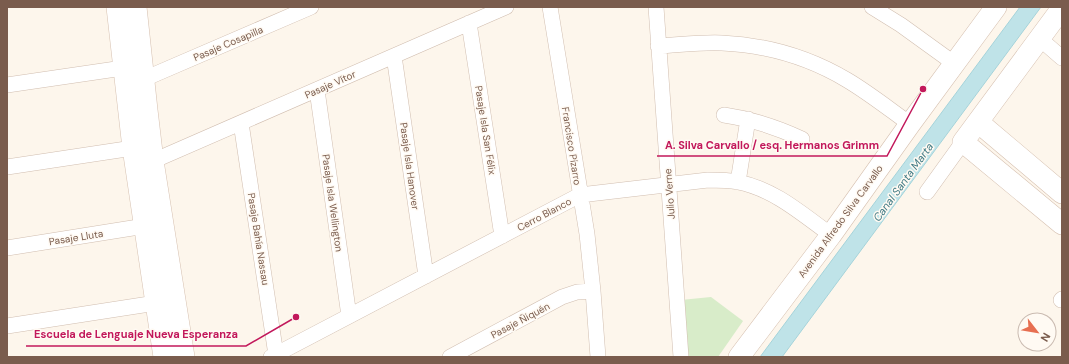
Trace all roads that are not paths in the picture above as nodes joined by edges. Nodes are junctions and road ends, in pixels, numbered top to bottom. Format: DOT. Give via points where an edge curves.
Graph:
graph roads {
  1 [pos="117,7"];
  2 [pos="136,7"];
  3 [pos="311,7"];
  4 [pos="506,7"];
  5 [pos="550,7"];
  6 [pos="656,7"];
  7 [pos="872,7"];
  8 [pos="996,7"];
  9 [pos="1062,8"];
  10 [pos="469,23"];
  11 [pos="1039,38"];
  12 [pos="658,46"];
  13 [pos="394,56"];
  14 [pos="1062,58"];
  15 [pos="955,64"];
  16 [pos="123,68"];
  17 [pos="144,79"];
  18 [pos="7,85"];
  19 [pos="317,90"];
  20 [pos="724,116"];
  21 [pos="748,119"];
  22 [pos="978,122"];
  23 [pos="241,123"];
  24 [pos="910,124"];
  25 [pos="802,139"];
  26 [pos="963,142"];
  27 [pos="133,148"];
  28 [pos="153,161"];
  29 [pos="7,167"];
  30 [pos="738,182"];
  31 [pos="668,184"];
  32 [pos="927,192"];
  33 [pos="1062,193"];
  34 [pos="580,195"];
  35 [pos="1062,224"];
  36 [pos="145,226"];
  37 [pos="831,235"];
  38 [pos="502,236"];
  39 [pos="7,248"];
  40 [pos="426,276"];
  41 [pos="593,290"];
  42 [pos="156,303"];
  43 [pos="349,316"];
  44 [pos="7,326"];
  45 [pos="274,356"];
  46 [pos="164,357"];
  47 [pos="184,357"];
  48 [pos="450,357"];
  49 [pos="598,357"];
  50 [pos="681,357"];
  51 [pos="739,357"];
  1 -- 16 [label="street"];
  2 -- 17 [label="street"];
  3 -- 17 [label="street, Pasaje Cosapilla"];
  4 -- 10 [label="street, Pasaje Vítor"];
  5 -- 34 [label="street, Francisco Pizarro"];
  6 -- 12 [label="street, Julio Verne"];
  7 -- 15 [label="street"];
  8 -- 15 [label="street, Avenida Alfredo Silva Carvallo"];
  9 -- 11 [label="street"];
  10 -- 13 [label="street, Pasaje Vítor"];
  10 -- 38 [label="street, Pasaje Isla San Félix"];
  11 -- 14 [label="street"];
  11 -- 22 [label="street"];
  12 -- 24 [label="street" via="721,43 752,46 786,54 825,68 847,80"];
  12 -- 31 [label="street, Julio Verne"];
  13 -- 19 [label="street, Pasaje Vítor"];
  13 -- 40 [label="street, Pasaje Isla Hanover"];
  15 -- 24 [label="street, Avenida Alfredo Silva Carvallo"];
  16 -- 18 [label="street"];
  16 -- 27 [label="street"];
  17 -- 28 [label="street"];
  19 -- 23 [label="street, Pasaje Vítor"];
  19 -- 43 [label="street, Pasaje Isla Wellington"];
  20 -- 21 [label="street"];
  21 -- 25 [label="street"];
  21 -- 30 [label="street"];
  22 -- 26 [label="street"];
  22 -- 33 [label="street"];
  23 -- 28 [label="street, Pasaje Vítor"];
  23 -- 45 [label="street, Pasaje Bahía Nassau"];
  24 -- 37 [label="street, Avenida Alfredo Silva Carvallo"];
  26 -- 32 [label="street"];
  26 -- 35 [label="street"];
  27 -- 29 [label="street"];
  27 -- 36 [label="street"];
  28 -- 47 [label="street"];
  30 -- 31 [label="street, Cerro Blanco" via="708,180"];
  30 -- 37 [label="street, Cerro Blanco" via="775,195"];
  31 -- 34 [label="street, Cerro Blanco"];
  31 -- 50 [label="street, Julio Verne"];
  34 -- 38 [label="street, Cerro Blanco"];
  34 -- 41 [label="street, Francisco Pizarro"];
  36 -- 39 [label="street, Pasaje Lluta"];
  36 -- 42 [label="street"];
  37 -- 51 [label="street, Avenida Alfredo Silva Carvallo"];
  38 -- 40 [label="street, Cerro Blanco"];
  40 -- 43 [label="street, Cerro Blanco"];
  41 -- 48 [label="street, Pasaje Ñiquén" via="562,297"];
  41 -- 49 [label="street, Francisco Pizarro"];
  42 -- 44 [label="street"];
  42 -- 46 [label="street"];
  43 -- 45 [label="street, Cerro Blanco"];
}
